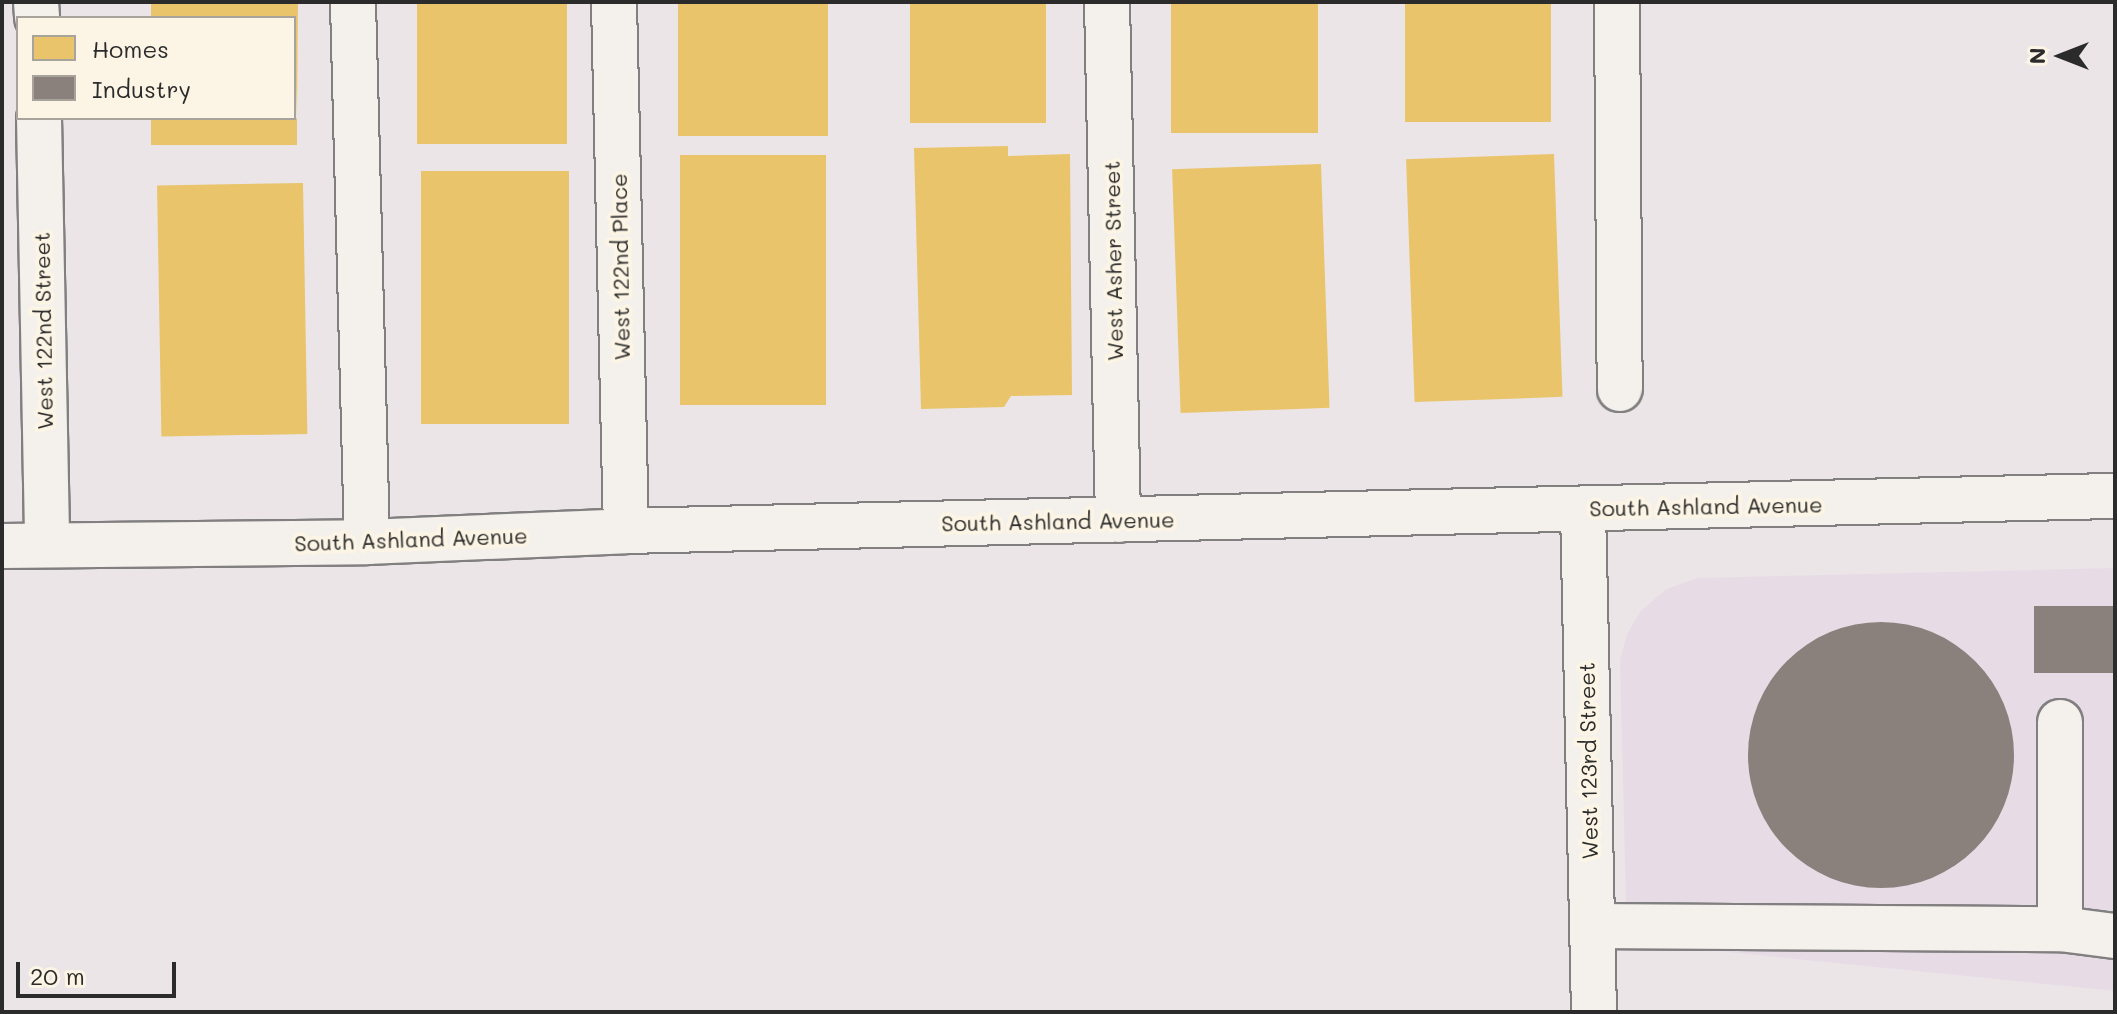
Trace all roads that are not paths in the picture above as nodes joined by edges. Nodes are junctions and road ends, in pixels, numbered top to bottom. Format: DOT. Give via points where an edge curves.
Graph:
graph roads {
  1 [pos="353,2"];
  2 [pos="614,2"];
  3 [pos="1107,2"];
  4 [pos="1617,2"];
  5 [pos="27,135"];
  6 [pos="1620,389"];
  7 [pos="2115,496"];
  8 [pos="1583,509"];
  9 [pos="1118,520"];
  10 [pos="626,531"];
  11 [pos="367,542"];
  12 [pos="47,545"];
  13 [pos="2,546"];
  14 [pos="2060,722"];
  15 [pos="1592,926"];
  16 [pos="2060,929"];
  17 [pos="2115,936"];
  18 [pos="1594,1009"];
  1 -- 11 [label="main road"];
  2 -- 10 [label="main road, West 122nd Place"];
  3 -- 9 [label="main road, West Asher Street"];
  4 -- 6 [label="main road"];
  5 -- 12 [label="main road, West 122nd Street"];
  7 -- 8 [label="main road, South Ashland Avenue"];
  8 -- 9 [label="main road, South Ashland Avenue"];
  8 -- 15 [label="main road, West 123rd Street"];
  9 -- 10 [label="main road, South Ashland Avenue"];
  10 -- 11 [label="main road, South Ashland Avenue"];
  11 -- 12 [label="main road, South Ashland Avenue"];
  12 -- 13 [label="main road, South Ashland Avenue"];
  14 -- 16 [label="main road"];
  15 -- 16 [label="main road"];
  15 -- 18 [label="main road, West 123rd Street"];
  16 -- 17 [label="main road"];
}
